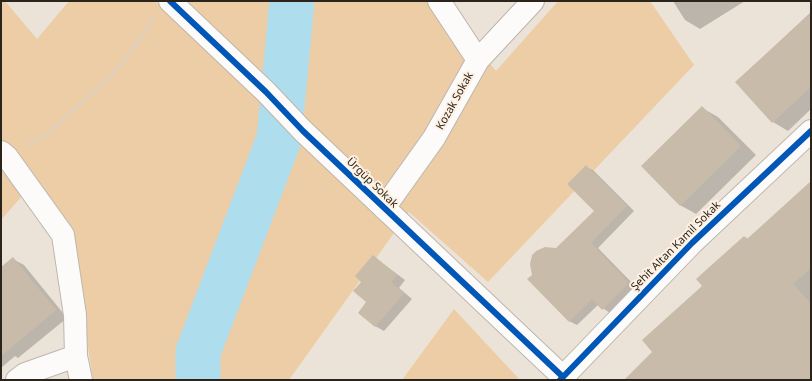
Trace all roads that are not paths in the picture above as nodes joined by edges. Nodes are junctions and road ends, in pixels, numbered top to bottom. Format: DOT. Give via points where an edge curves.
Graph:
graph roads {
  1 [pos="439,1"];
  2 [pos="533,1"];
  3 [pos="162,8"];
  4 [pos="478,60"];
  5 [pos="811,132"];
  6 [pos="4,155"];
  7 [pos="384,208"];
  8 [pos="76,356"];
  9 [pos="561,378"];
  10 [pos="17,380"];
  11 [pos="81,380"];
  1 -- 4 [label="street"];
  2 -- 4 [label="street, Kozak Sokak"];
  3 -- 7 [label="street, Ürgüp Sokak" via="266,92"];
  4 -- 7 [label="street, Kozak Sokak" via="434,138"];
  5 -- 9 [label="street, Şehit Altan Kamil Sokak" via="692,243"];
  6 -- 8 [label="street" via="63,235 75,315"];
  7 -- 9 [label="street, Ürgüp Sokak"];
  8 -- 10 [label="street" via="25,374"];
  8 -- 11 [label="street"];
}
